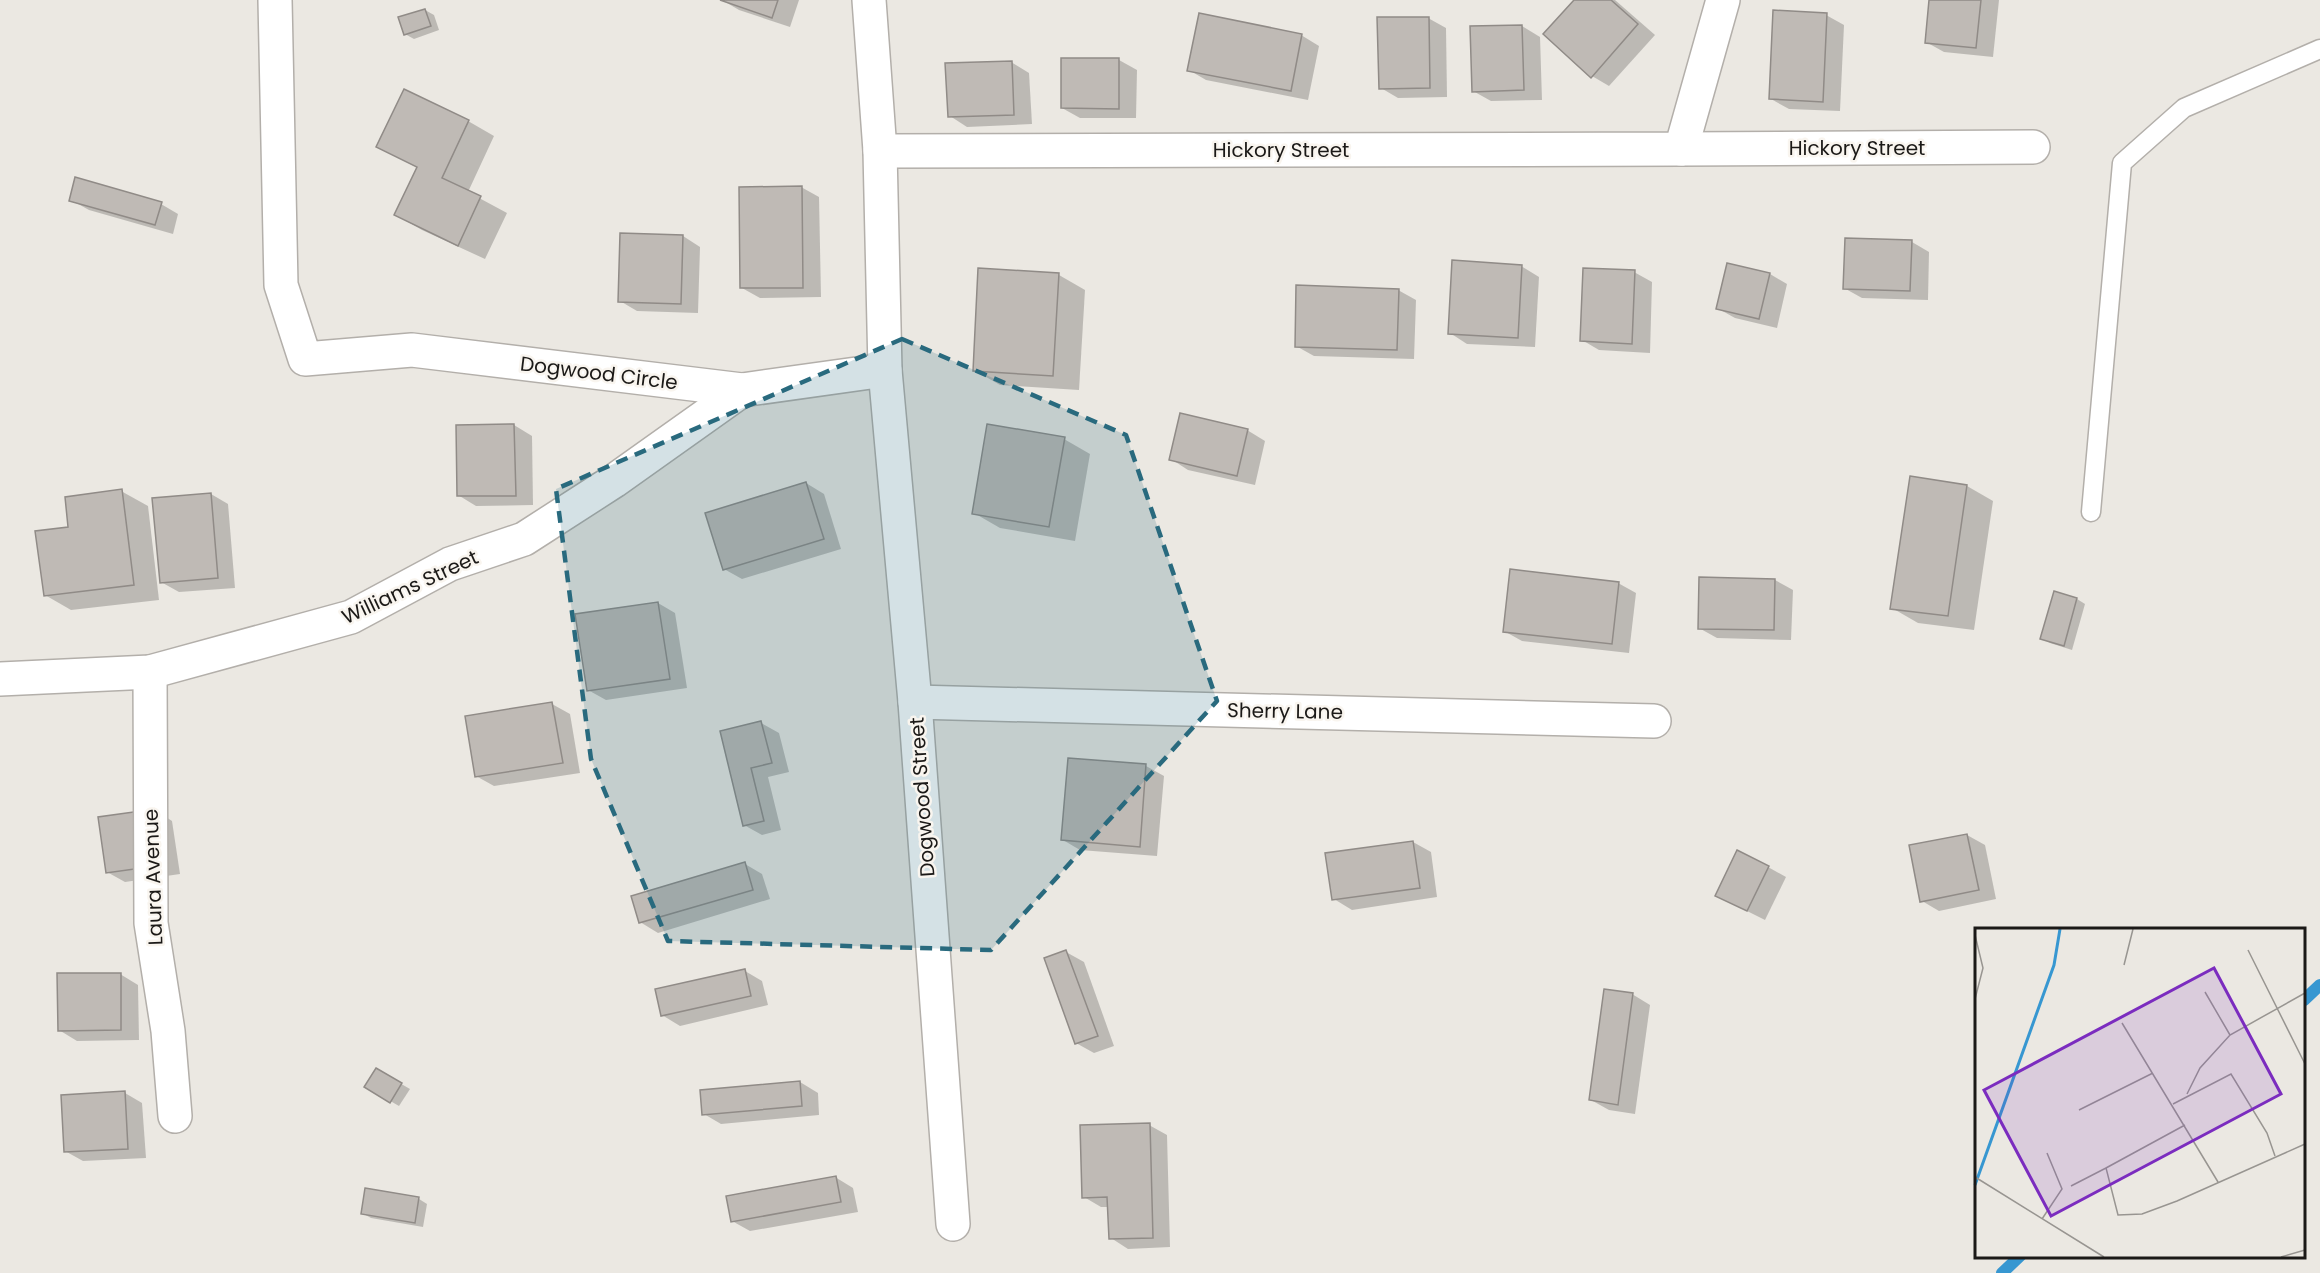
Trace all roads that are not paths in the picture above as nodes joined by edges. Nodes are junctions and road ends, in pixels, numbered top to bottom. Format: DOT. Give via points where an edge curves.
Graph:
graph roads {
  1 [pos="275,0"];
  2 [pos="869,0"];
  3 [pos="1723,0"];
  4 [pos="2320,49"];
  5 [pos="2033,147"];
  6 [pos="1681,149"];
  7 [pos="880,151"];
  8 [pos="885,370"];
  9 [pos="741,390"];
  10 [pos="2091,512"];
  11 [pos="150,672"];
  12 [pos="0,679"];
  13 [pos="915,702"];
  14 [pos="1654,720"];
  15 [pos="174,1116"];
  16 [pos="953,1224"];
  1 -- 9 [label="street, Dogwood Circle" via="281,285 305,359 412,351"];
  2 -- 7 [label="street"];
  3 -- 6 [label="street"];
  4 -- 10 [label="lane" via="2184,108 2122,163"];
  5 -- 6 [label="street, Hickory Street"];
  6 -- 7 [label="street, Hickory Street"];
  7 -- 8 [label="street"];
  8 -- 9 [label="street, Dogwood Circle"];
  8 -- 13 [label="street, Dogwood Street"];
  9 -- 11 [label="street, Williams Street" via="614,481 524,539 450,564 351,617"];
  11 -- 12 [label="street, Williams Street"];
  11 -- 15 [label="street, Laura Avenue" via="151,923 168,1031"];
  13 -- 14 [label="street, Sherry Lane"];
  13 -- 16 [label="street, Dogwood Street"];
}
